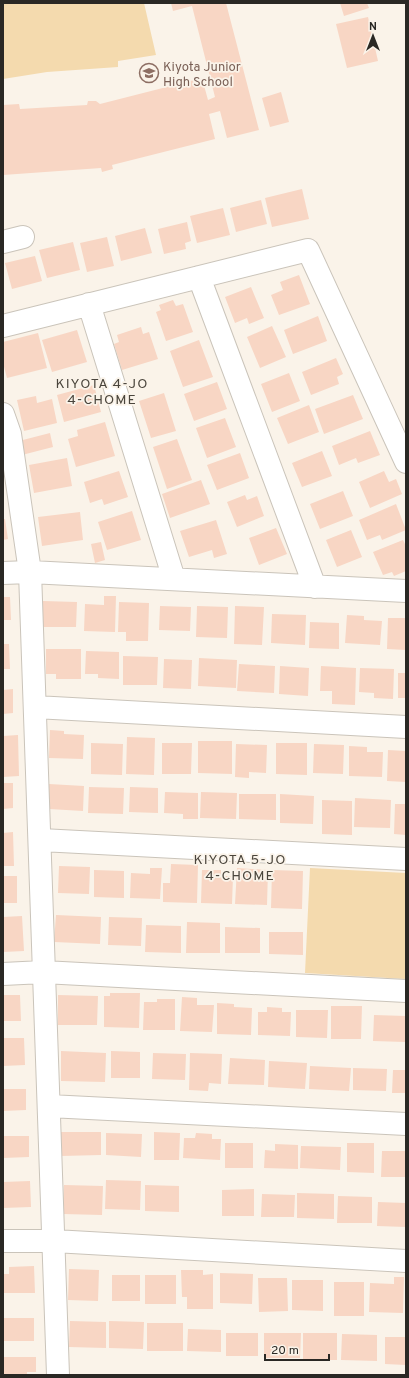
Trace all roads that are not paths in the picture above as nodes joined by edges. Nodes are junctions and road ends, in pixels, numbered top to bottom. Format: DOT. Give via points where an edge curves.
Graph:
graph roads {
  1 [pos="200,277"];
  2 [pos="89,304"];
  3 [pos="3,326"];
  4 [pos="3,414"];
  5 [pos="406,462"];
  6 [pos="30,572"];
  7 [pos="3,573"];
  8 [pos="174,579"];
  9 [pos="315,587"];
  10 [pos="406,591"];
  11 [pos="35,707"];
  12 [pos="406,727"];
  13 [pos="40,840"];
  14 [pos="406,859"];
  15 [pos="43,972"];
  16 [pos="3,974"];
  17 [pos="406,991"];
  18 [pos="49,1106"];
  19 [pos="406,1124"];
  20 [pos="3,1241"];
  21 [pos="54,1241"];
  22 [pos="406,1261"];
  23 [pos="58,1375"];
  1 -- 2 [label="street"];
  1 -- 5 [label="street" via="308,250"];
  1 -- 9 [label="street"];
  2 -- 3 [label="street"];
  2 -- 8 [label="street"];
  4 -- 6 [label="street" via="10,434"];
  6 -- 7 [label="street"];
  6 -- 8 [label="street"];
  6 -- 11 [label="street"];
  8 -- 9 [label="street"];
  9 -- 10 [label="street"];
  11 -- 12 [label="street"];
  11 -- 13 [label="street"];
  13 -- 14 [label="street"];
  13 -- 15 [label="street"];
  15 -- 16 [label="street"];
  15 -- 17 [label="street"];
  15 -- 18 [label="street"];
  18 -- 19 [label="street"];
  18 -- 21 [label="street"];
  20 -- 21 [label="street"];
  21 -- 22 [label="street"];
  21 -- 23 [label="street"];
}
